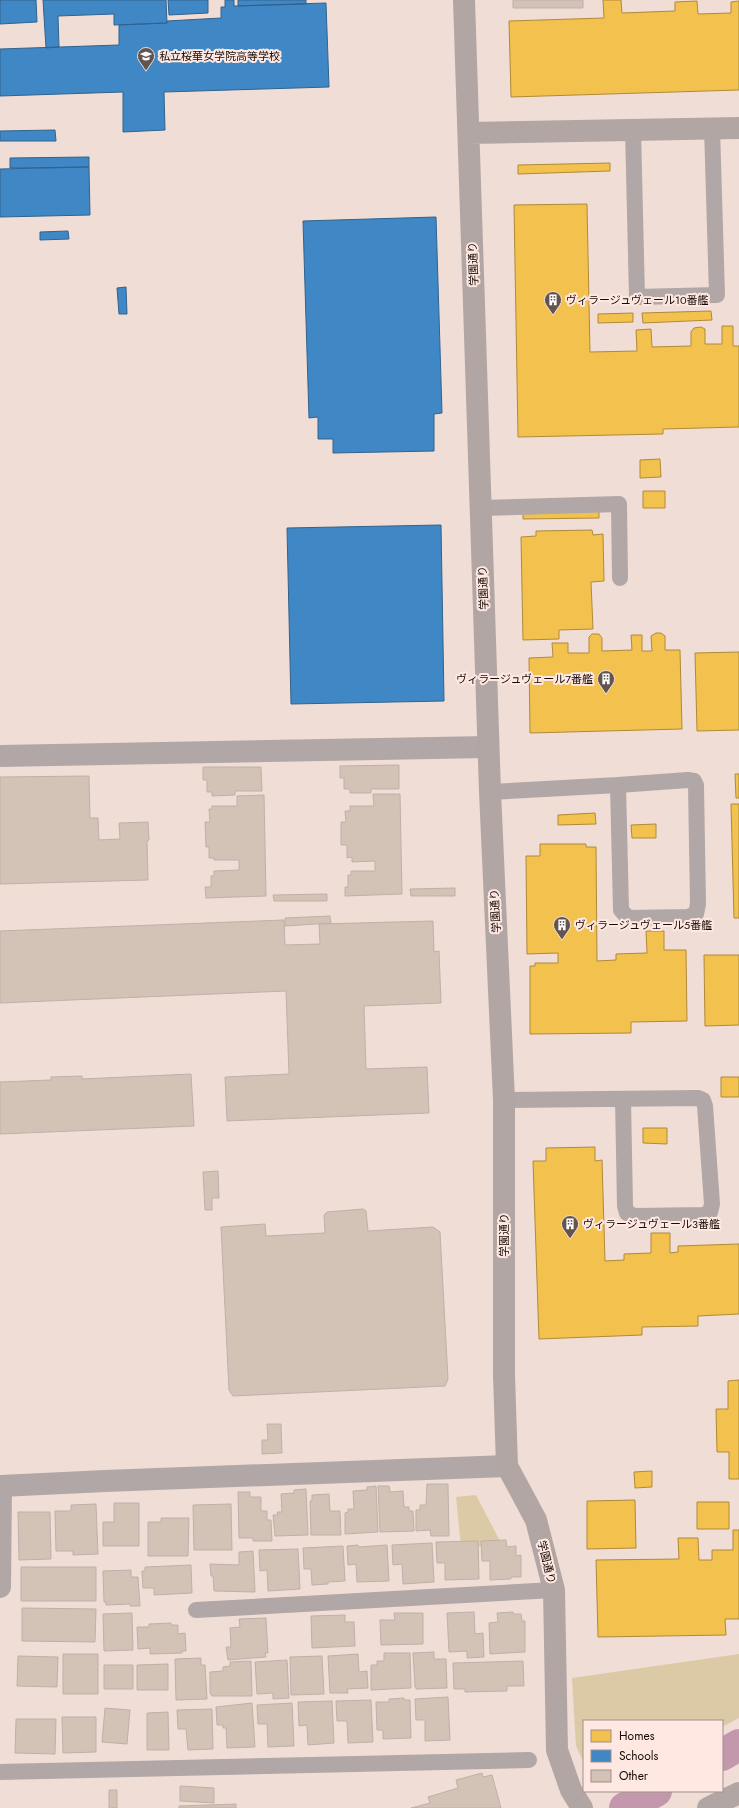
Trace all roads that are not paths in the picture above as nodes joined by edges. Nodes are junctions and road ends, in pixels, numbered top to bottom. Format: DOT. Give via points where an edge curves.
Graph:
graph roads {
  1 [pos="464,0"];
  2 [pos="712,128"];
  3 [pos="739,128"];
  4 [pos="633,130"];
  5 [pos="469,133"];
  6 [pos="480,508"];
  7 [pos="620,578"];
  8 [pos="488,747"];
  9 [pos="0,756"];
  10 [pos="618,785"];
  11 [pos="490,792"];
  12 [pos="624,1099"];
  13 [pos="504,1100"];
  14 [pos="507,1466"];
  15 [pos="0,1486"];
  16 [pos="0,1587"];
  17 [pos="554,1590"];
  18 [pos="196,1610"];
  19 [pos="529,1760"];
  20 [pos="0,1772"];
  21 [pos="739,1793"];
  22 [pos="576,1799"];
  23 [pos="708,1808"];
  1 -- 5 [label="street, 学園通り"];
  2 -- 3 [label="street"];
  2 -- 4 [label="street"];
  2 -- 4 [label="lane" via="717,295 637,297"];
  4 -- 5 [label="street"];
  5 -- 6 [label="street, 学園通り"];
  6 -- 7 [label="lane" via="619,504"];
  6 -- 8 [label="street, 学園通り"];
  8 -- 9 [label="street"];
  8 -- 11 [label="street, 学園通り"];
  10 -- 10 [label="lane" via="694,781 698,896 696,914 640,919 628,918 621,910"];
  10 -- 11 [label="lane"];
  11 -- 13 [label="street, 学園通り"];
  12 -- 12 [label="lane" via="703,1100 712,1204 710,1212 703,1215 635,1216 627,1213"];
  12 -- 13 [label="lane"];
  13 -- 14 [label="street, 学園通り" via="504,1367"];
  14 -- 15 [label="street"];
  14 -- 17 [label="street, 学園通り" via="536,1520"];
  15 -- 16 [label="street"];
  17 -- 18 [label="lane"];
  17 -- 22 [label="street, 学園通り" via="557,1750"];
  19 -- 20 [label="lane"];
  21 -- 23 [label="street"];
}
